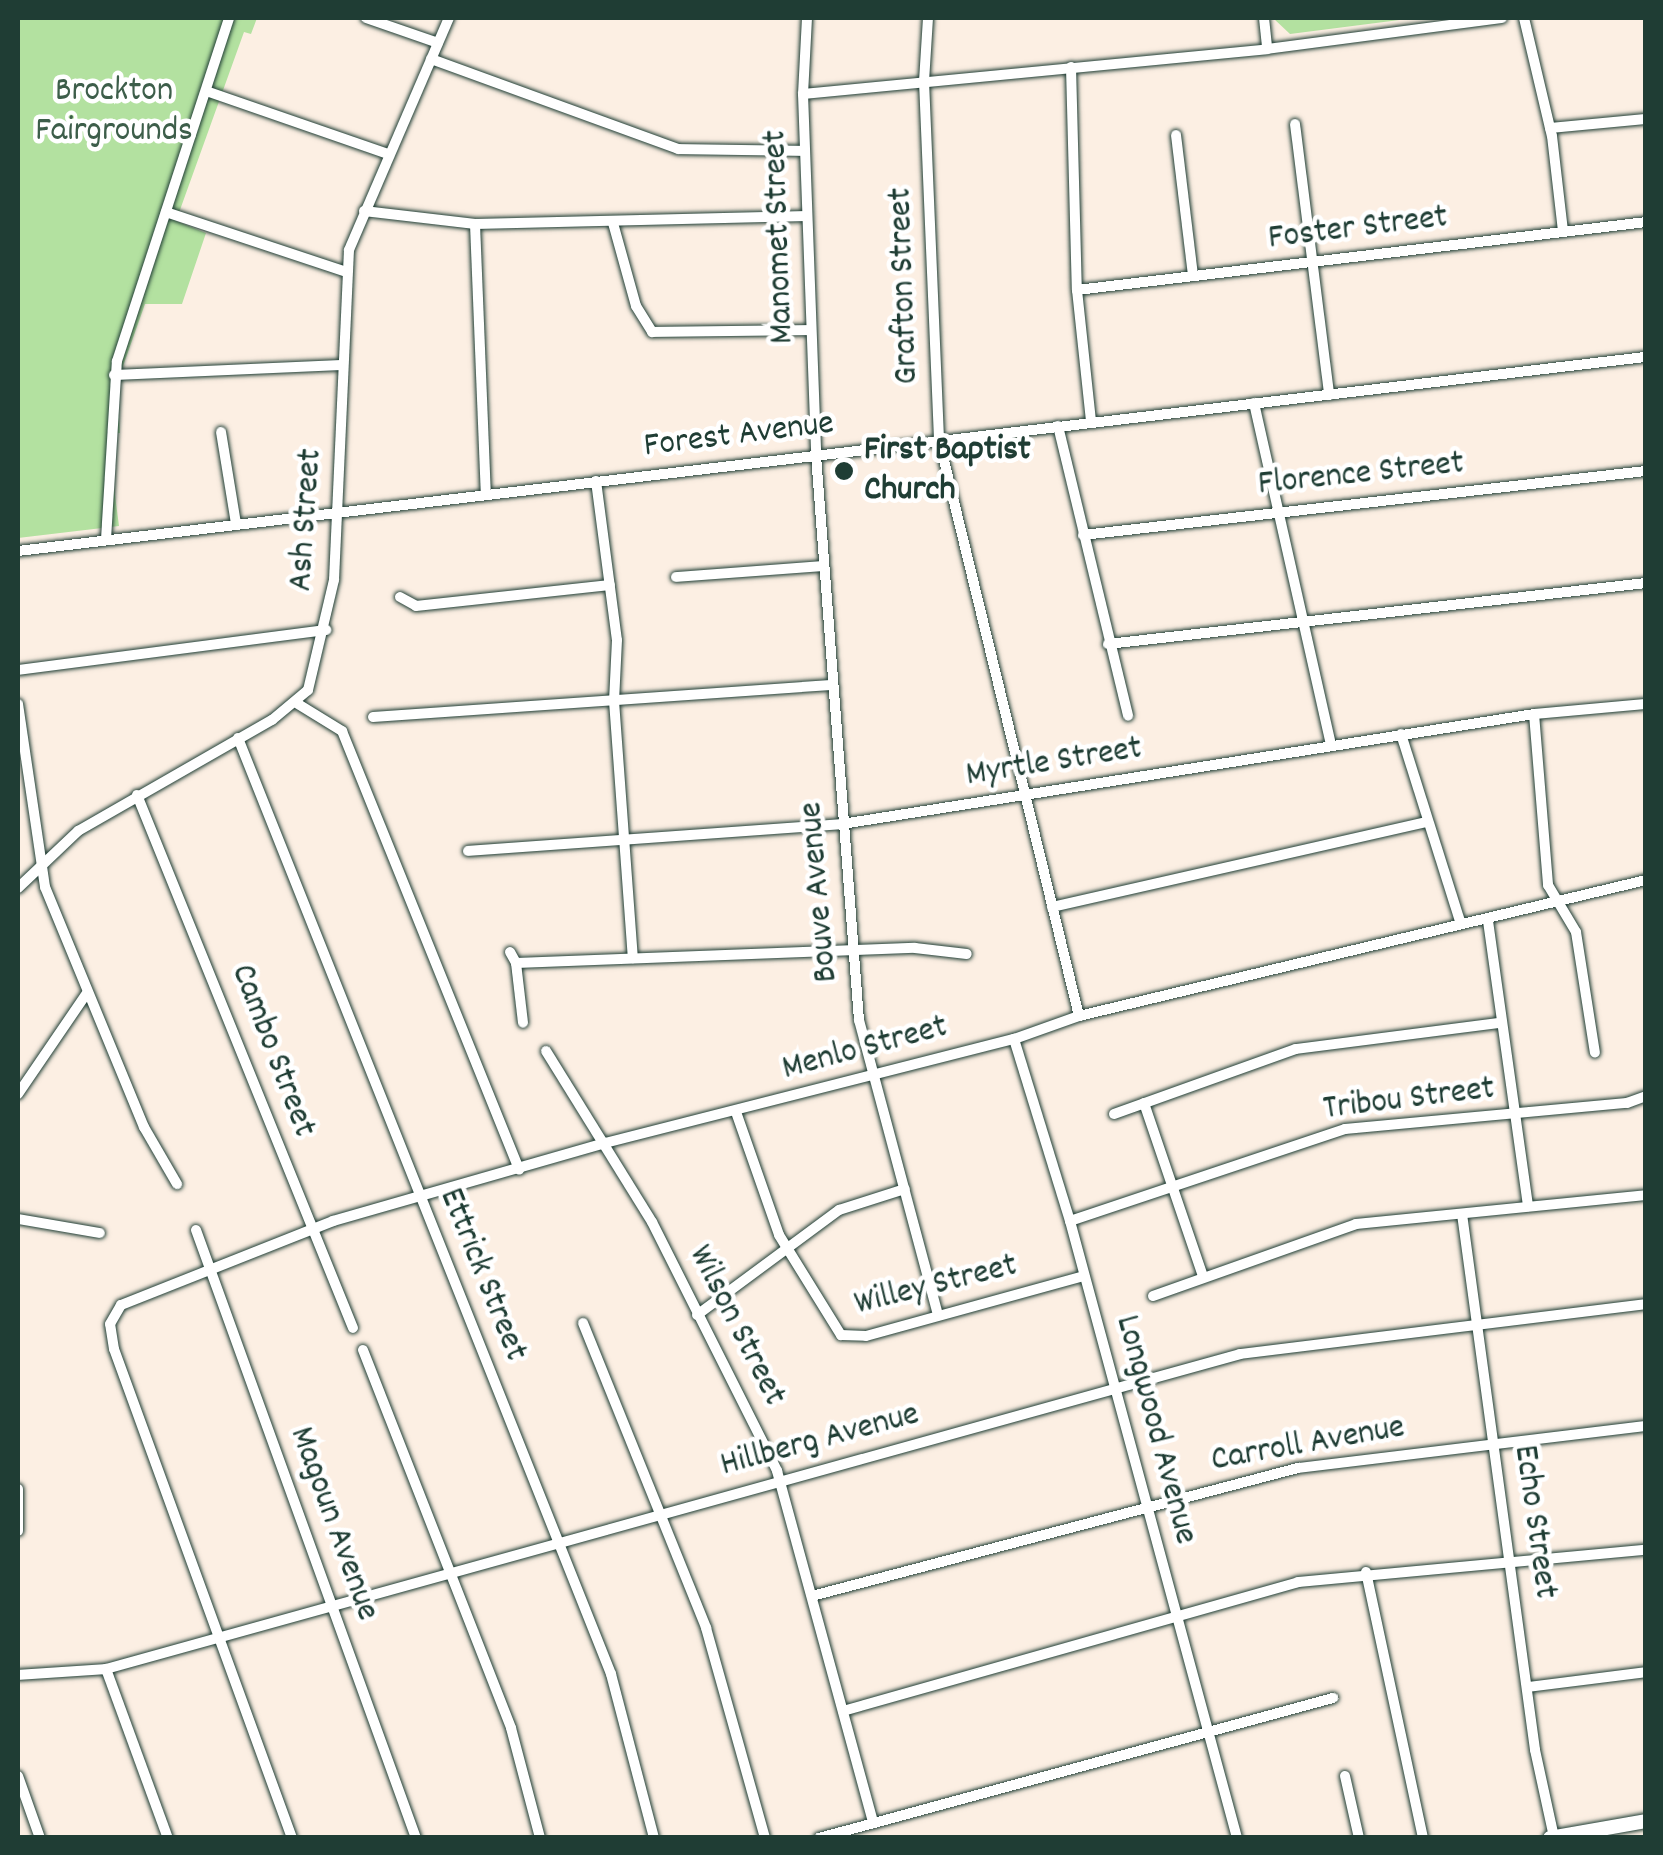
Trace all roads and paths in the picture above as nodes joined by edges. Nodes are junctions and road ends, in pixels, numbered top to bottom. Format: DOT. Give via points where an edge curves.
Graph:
graph roads {
  1 [pos="229,18"];
  2 [pos="366,18"];
  3 [pos="449,18"];
  4 [pos="808,18"];
  5 [pos="928,18"];
  6 [pos="1264,18"];
  7 [pos="1502,18"];
  8 [pos="1524,18"];
  9 [pos="438,43"];
  10 [pos="1267,48"];
  11 [pos="431,58"];
  12 [pos="1070,67"];
  13 [pos="924,81"];
  14 [pos="208,92"];
  15 [pos="803,94"];
  16 [pos="1646,119"];
  17 [pos="1295,124"];
  18 [pos="1550,128"];
  19 [pos="1176,134"];
  20 [pos="805,152"];
  21 [pos="388,154"];
  22 [pos="364,211"];
  23 [pos="166,212"];
  24 [pos="807,216"];
  25 [pos="1646,222"];
  26 [pos="613,223"];
  27 [pos="475,224"];
  28 [pos="1563,231"];
  29 [pos="1312,263"];
  30 [pos="346,272"];
  31 [pos="1193,276"];
  32 [pos="1077,290"];
  33 [pos="810,330"];
  34 [pos="1646,357"];
  35 [pos="342,365"];
  36 [pos="114,375"];
  37 [pos="1329,395"];
  38 [pos="1254,404"];
  39 [pos="1091,422"];
  40 [pos="1058,426"];
  41 [pos="221,432"];
  42 [pos="938,440"];
  43 [pos="816,455"];
  44 [pos="1646,471"];
  45 [pos="596,481"];
  46 [pos="486,495"];
  47 [pos="338,512"];
  48 [pos="1278,512"];
  49 [pos="236,524"];
  50 [pos="1084,535"];
  51 [pos="106,539"];
  52 [pos="18,550"];
  53 [pos="822,566"];
  54 [pos="676,577"];
  55 [pos="1646,583"];
  56 [pos="610,584"];
  57 [pos="400,597"];
  58 [pos="1304,622"];
  59 [pos="326,630"];
  60 [pos="1108,644"];
  61 [pos="18,670"];
  62 [pos="830,685"];
  63 [pos="614,701"];
  64 [pos="18,704"];
  65 [pos="298,704"];
  66 [pos="1646,704"];
  67 [pos="1534,714"];
  68 [pos="1128,716"];
  69 [pos="373,718"];
  70 [pos="1400,734"];
  71 [pos="238,738"];
  72 [pos="1331,745"];
  73 [pos="22,786"];
  74 [pos="137,795"];
  75 [pos="1024,796"];
  76 [pos="1426,822"];
  77 [pos="842,824"];
  78 [pos="628,840"];
  79 [pos="468,851"];
  80 [pos="38,865"];
  81 [pos="1646,880"];
  82 [pos="18,888"];
  83 [pos="1562,904"];
  84 [pos="1052,907"];
  85 [pos="1460,920"];
  86 [pos="1488,921"];
  87 [pos="852,950"];
  88 [pos="967,954"];
  89 [pos="633,958"];
  90 [pos="87,993"];
  91 [pos="1079,1016"];
  92 [pos="524,1023"];
  93 [pos="1500,1023"];
  94 [pos="1014,1040"];
  95 [pos="546,1051"];
  96 [pos="1595,1053"];
  97 [pos="874,1074"];
  98 [pos="18,1094"];
  99 [pos="1646,1096"];
  100 [pos="1144,1103"];
  101 [pos="736,1112"];
  102 [pos="1114,1114"];
  103 [pos="1517,1115"];
  104 [pos="605,1143"];
  105 [pos="518,1170"];
  106 [pos="177,1184"];
  107 [pos="1175,1186"];
  108 [pos="905,1189"];
  109 [pos="1646,1195"];
  110 [pos="420,1196"];
  111 [pos="1528,1206"];
  112 [pos="1462,1214"];
  113 [pos="18,1219"];
  114 [pos="1070,1221"];
  115 [pos="313,1228"];
  116 [pos="196,1230"];
  117 [pos="100,1233"];
  118 [pos="787,1250"];
  119 [pos="214,1270"];
  120 [pos="1084,1276"];
  121 [pos="1204,1276"];
  122 [pos="1153,1296"];
  123 [pos="1646,1304"];
  124 [pos="698,1315"];
  125 [pos="938,1315"];
  126 [pos="583,1323"];
  127 [pos="1477,1324"];
  128 [pos="353,1328"];
  129 [pos="362,1350"];
  130 [pos="1114,1389"];
  131 [pos="1646,1426"];
  132 [pos="1496,1444"];
  133 [pos="780,1481"];
  134 [pos="18,1489"];
  135 [pos="1146,1503"];
  136 [pos="657,1514"];
  137 [pos="18,1529"];
  138 [pos="560,1543"];
  139 [pos="1646,1550"];
  140 [pos="1513,1563"];
  141 [pos="452,1572"];
  142 [pos="1366,1572"];
  143 [pos="812,1596"];
  144 [pos="336,1605"];
  145 [pos="1176,1616"];
  146 [pos="222,1636"];
  147 [pos="106,1669"];
  148 [pos="1646,1672"];
  149 [pos="18,1675"];
  150 [pos="1528,1687"];
  151 [pos="1333,1698"];
  152 [pos="844,1711"];
  153 [pos="1209,1731"];
  154 [pos="18,1776"];
  155 [pos="1344,1776"];
  156 [pos="20,1790"];
  157 [pos="1646,1821"];
  158 [pos="874,1823"];
  159 [pos="1588,1835"];
  160 [pos="1552,1837"];
  161 [pos="40,1838"];
  162 [pos="168,1838"];
  163 [pos="292,1838"];
  164 [pos="416,1838"];
  165 [pos="540,1838"];
  166 [pos="654,1838"];
  167 [pos="765,1838"];
  168 [pos="818,1838"];
  169 [pos="1237,1838"];
  170 [pos="1359,1838"];
  171 [pos="1423,1838"];
  1 -- 14 [label="street"];
  2 -- 9 [label="street"];
  3 -- 9 [label="street, Ash Street"];
  4 -- 15 [label="street, Manomet Street"];
  5 -- 13 [label="street, Grafton Street"];
  6 -- 10 [label="street"];
  7 -- 10 [label="street"];
  8 -- 18 [label="street"];
  9 -- 11 [label="street, Ash Street"];
  10 -- 12 [label="street"];
  11 -- 20 [label="street" via="678,150"];
  11 -- 21 [label="street, Ash Street"];
  12 -- 13 [label="street"];
  12 -- 32 [label="street"];
  13 -- 15 [label="street"];
  13 -- 42 [label="street, Grafton Street"];
  14 -- 21 [label="street"];
  14 -- 23 [label="street"];
  15 -- 20 [label="street, Manomet Street"];
  16 -- 18 [label="street"];
  17 -- 29 [label="street"];
  18 -- 28 [label="street"];
  19 -- 31 [label="street"];
  20 -- 24 [label="street, Manomet Street"];
  21 -- 22 [label="street, Ash Street"];
  22 -- 27 [label="street"];
  22 -- 30 [label="street, Ash Street"];
  23 -- 30 [label="street"];
  23 -- 36 [label="street"];
  24 -- 26 [label="street"];
  24 -- 33 [label="street, Manomet Street"];
  25 -- 28 [label="street, Foster Street"];
  26 -- 27 [label="street"];
  26 -- 33 [label="street" via="636,306 652,332"];
  27 -- 46 [label="street"];
  28 -- 29 [label="street, Foster Street"];
  29 -- 31 [label="street, Foster Street"];
  29 -- 37 [label="street"];
  30 -- 35 [label="street, Ash Street"];
  31 -- 32 [label="street, Foster Street"];
  32 -- 39 [label="street"];
  33 -- 43 [label="street, Manomet Street"];
  34 -- 37 [label="street, Forest Avenue"];
  35 -- 36 [label="street"];
  35 -- 47 [label="street, Ash Street"];
  36 -- 51 [label="street"];
  37 -- 38 [label="street, Forest Avenue"];
  38 -- 39 [label="street, Forest Avenue"];
  38 -- 48 [label="street"];
  39 -- 40 [label="street, Forest Avenue"];
  40 -- 42 [label="street, Forest Avenue"];
  40 -- 50 [label="street"];
  41 -- 49 [label="street"];
  42 -- 43 [label="street, Forest Avenue"];
  42 -- 75 [label="street, Grafton Street"];
  43 -- 45 [label="street, Forest Avenue"];
  43 -- 53 [label="street, Bouve Avenue"];
  44 -- 48 [label="street, Florence Street"];
  45 -- 46 [label="street, Forest Avenue"];
  45 -- 56 [label="street"];
  46 -- 47 [label="street, Forest Avenue"];
  47 -- 49 [label="street, Forest Avenue"];
  47 -- 59 [label="street, Ash Street"];
  48 -- 50 [label="street, Florence Street"];
  48 -- 58 [label="street"];
  49 -- 51 [label="street, Forest Avenue"];
  50 -- 60 [label="street"];
  51 -- 52 [label="street, Forest Avenue"];
  53 -- 54 [label="street"];
  53 -- 62 [label="street, Bouve Avenue"];
  55 -- 58 [label="street"];
  56 -- 57 [label="street" via="416,606"];
  56 -- 63 [label="street"];
  58 -- 60 [label="street"];
  58 -- 72 [label="street"];
  59 -- 61 [label="street"];
  59 -- 65 [label="street, Ash Street" via="313,680"];
  60 -- 68 [label="street"];
  62 -- 63 [label="street"];
  62 -- 77 [label="street, Bouve Avenue"];
  63 -- 69 [label="street"];
  63 -- 78 [label="street"];
  64 -- 73 [label="street"];
  65 -- 71 [label="street"];
  65 -- 105 [label="street" via="342,731"];
  66 -- 67 [label="street, Myrtle Street"];
  67 -- 70 [label="street, Myrtle Street"];
  67 -- 83 [label="street" via="1548,884"];
  70 -- 72 [label="street, Myrtle Street"];
  70 -- 76 [label="street"];
  71 -- 74 [label="street"];
  71 -- 110 [label="street, Ettrick Street"];
  72 -- 75 [label="street, Myrtle Street"];
  73 -- 80 [label="street"];
  74 -- 80 [label="street"];
  74 -- 115 [label="street, Cambo Street"];
  75 -- 77 [label="street, Myrtle Street"];
  75 -- 84 [label="street, Grafton Street"];
  76 -- 84 [label="street"];
  76 -- 85 [label="street"];
  77 -- 78 [label="street, Myrtle Street"];
  77 -- 87 [label="street, Bouve Avenue"];
  78 -- 79 [label="street, Myrtle Street"];
  78 -- 89 [label="street"];
  80 -- 82 [label="street"];
  80 -- 90 [label="street"];
  81 -- 83 [label="street, Menlo Street"];
  83 -- 86 [label="street, Menlo Street"];
  83 -- 96 [label="street" via="1576,932"];
  84 -- 91 [label="street, Grafton Street"];
  85 -- 86 [label="street, Menlo Street"];
  85 -- 91 [label="street, Menlo Street"];
  86 -- 93 [label="street"];
  87 -- 88 [label="street"];
  87 -- 89 [label="street"];
  87 -- 97 [label="street, Bouve Avenue" via="859,1020"];
  89 -- 92 [label="street" via="513,958"];
  90 -- 98 [label="street"];
  90 -- 106 [label="street" via="144,1128"];
  91 -- 94 [label="street, Menlo Street"];
  93 -- 100 [label="street" via="1296,1049"];
  93 -- 103 [label="street"];
  94 -- 97 [label="street, Menlo Street"];
  94 -- 114 [label="street, Longwood Avenue"];
  95 -- 104 [label="street, Wilson Street"];
  97 -- 101 [label="street, Menlo Street"];
  97 -- 108 [label="street, Bouve Avenue"];
  99 -- 103 [label="street, Tribou Street"];
  100 -- 102 [label="street"];
  100 -- 107 [label="street"];
  101 -- 104 [label="street, Menlo Street"];
  101 -- 118 [label="street"];
  103 -- 107 [label="street, Tribou Street" via="1346,1128"];
  103 -- 111 [label="street"];
  104 -- 105 [label="street, Menlo Street"];
  104 -- 124 [label="street, Wilson Street"];
  105 -- 110 [label="street, Menlo Street"];
  107 -- 114 [label="street, Tribou Street"];
  107 -- 121 [label="street"];
  108 -- 118 [label="street" via="839,1210"];
  108 -- 125 [label="street, Bouve Avenue"];
  109 -- 111 [label="street"];
  110 -- 115 [label="street, Menlo Street"];
  110 -- 138 [label="street, Ettrick Street"];
  111 -- 112 [label="street"];
  112 -- 121 [label="street" via="1356,1224"];
  112 -- 127 [label="street, Echo Street"];
  113 -- 117 [label="street"];
  114 -- 120 [label="street, Longwood Avenue"];
  115 -- 119 [label="street, Menlo Street"];
  115 -- 128 [label="street, Cambo Street"];
  116 -- 119 [label="street, Magoun Avenue"];
  118 -- 124 [label="street"];
  118 -- 125 [label="street, Willey Street" via="840,1335 866,1336"];
  119 -- 144 [label="street, Magoun Avenue"];
  119 -- 146 [label="street, Menlo Street" via="146,1293 112,1316 114,1349"];
  120 -- 125 [label="street, Willey Street"];
  120 -- 130 [label="street, Longwood Avenue"];
  121 -- 122 [label="street"];
  123 -- 127 [label="street, Hillberg Avenue"];
  124 -- 133 [label="street, Wilson Street"];
  126 -- 136 [label="street"];
  127 -- 130 [label="street, Hillberg Avenue" via="1240,1354"];
  127 -- 132 [label="street, Echo Street"];
  129 -- 141 [label="street"];
  130 -- 133 [label="street, Hillberg Avenue"];
  130 -- 135 [label="street, Longwood Avenue"];
  131 -- 132 [label="street, Carroll Avenue"];
  132 -- 135 [label="street, Carroll Avenue" via="1298,1468"];
  132 -- 140 [label="street, Echo Street"];
  133 -- 136 [label="street, Hillberg Avenue"];
  133 -- 143 [label="street, Wilson Street"];
  134 -- 137 [label="street"];
  135 -- 143 [label="street, Carroll Avenue"];
  135 -- 145 [label="street, Longwood Avenue"];
  136 -- 138 [label="street, Hillberg Avenue"];
  136 -- 167 [label="street" via="711,1643"];
  138 -- 141 [label="street, Hillberg Avenue"];
  138 -- 166 [label="street, Ettrick Street" via="611,1674"];
  139 -- 140 [label="street"];
  140 -- 142 [label="street"];
  140 -- 150 [label="street, Echo Street"];
  141 -- 144 [label="street, Hillberg Avenue"];
  141 -- 165 [label="street" via="510,1728"];
  142 -- 145 [label="street" via="1298,1582"];
  142 -- 171 [label="street"];
  143 -- 152 [label="street, Wilson Street"];
  144 -- 146 [label="street, Hillberg Avenue"];
  144 -- 164 [label="street, Magoun Avenue"];
  145 -- 152 [label="street"];
  145 -- 153 [label="street, Longwood Avenue"];
  146 -- 147 [label="street, Hillberg Avenue"];
  146 -- 163 [label="street"];
  147 -- 149 [label="street, Hillberg Avenue"];
  147 -- 162 [label="street"];
  148 -- 150 [label="street"];
  150 -- 160 [label="street, Echo Street"];
  151 -- 153 [label="street"];
  152 -- 158 [label="street, Wilson Street"];
  153 -- 158 [label="street"];
  153 -- 169 [label="street, Longwood Avenue"];
  154 -- 156 [label="street"];
  155 -- 170 [label="street"];
  156 -- 161 [label="street"];
  157 -- 159 [label="main road"];
  158 -- 168 [label="street"];
  159 -- 160 [label="main road"];
}
